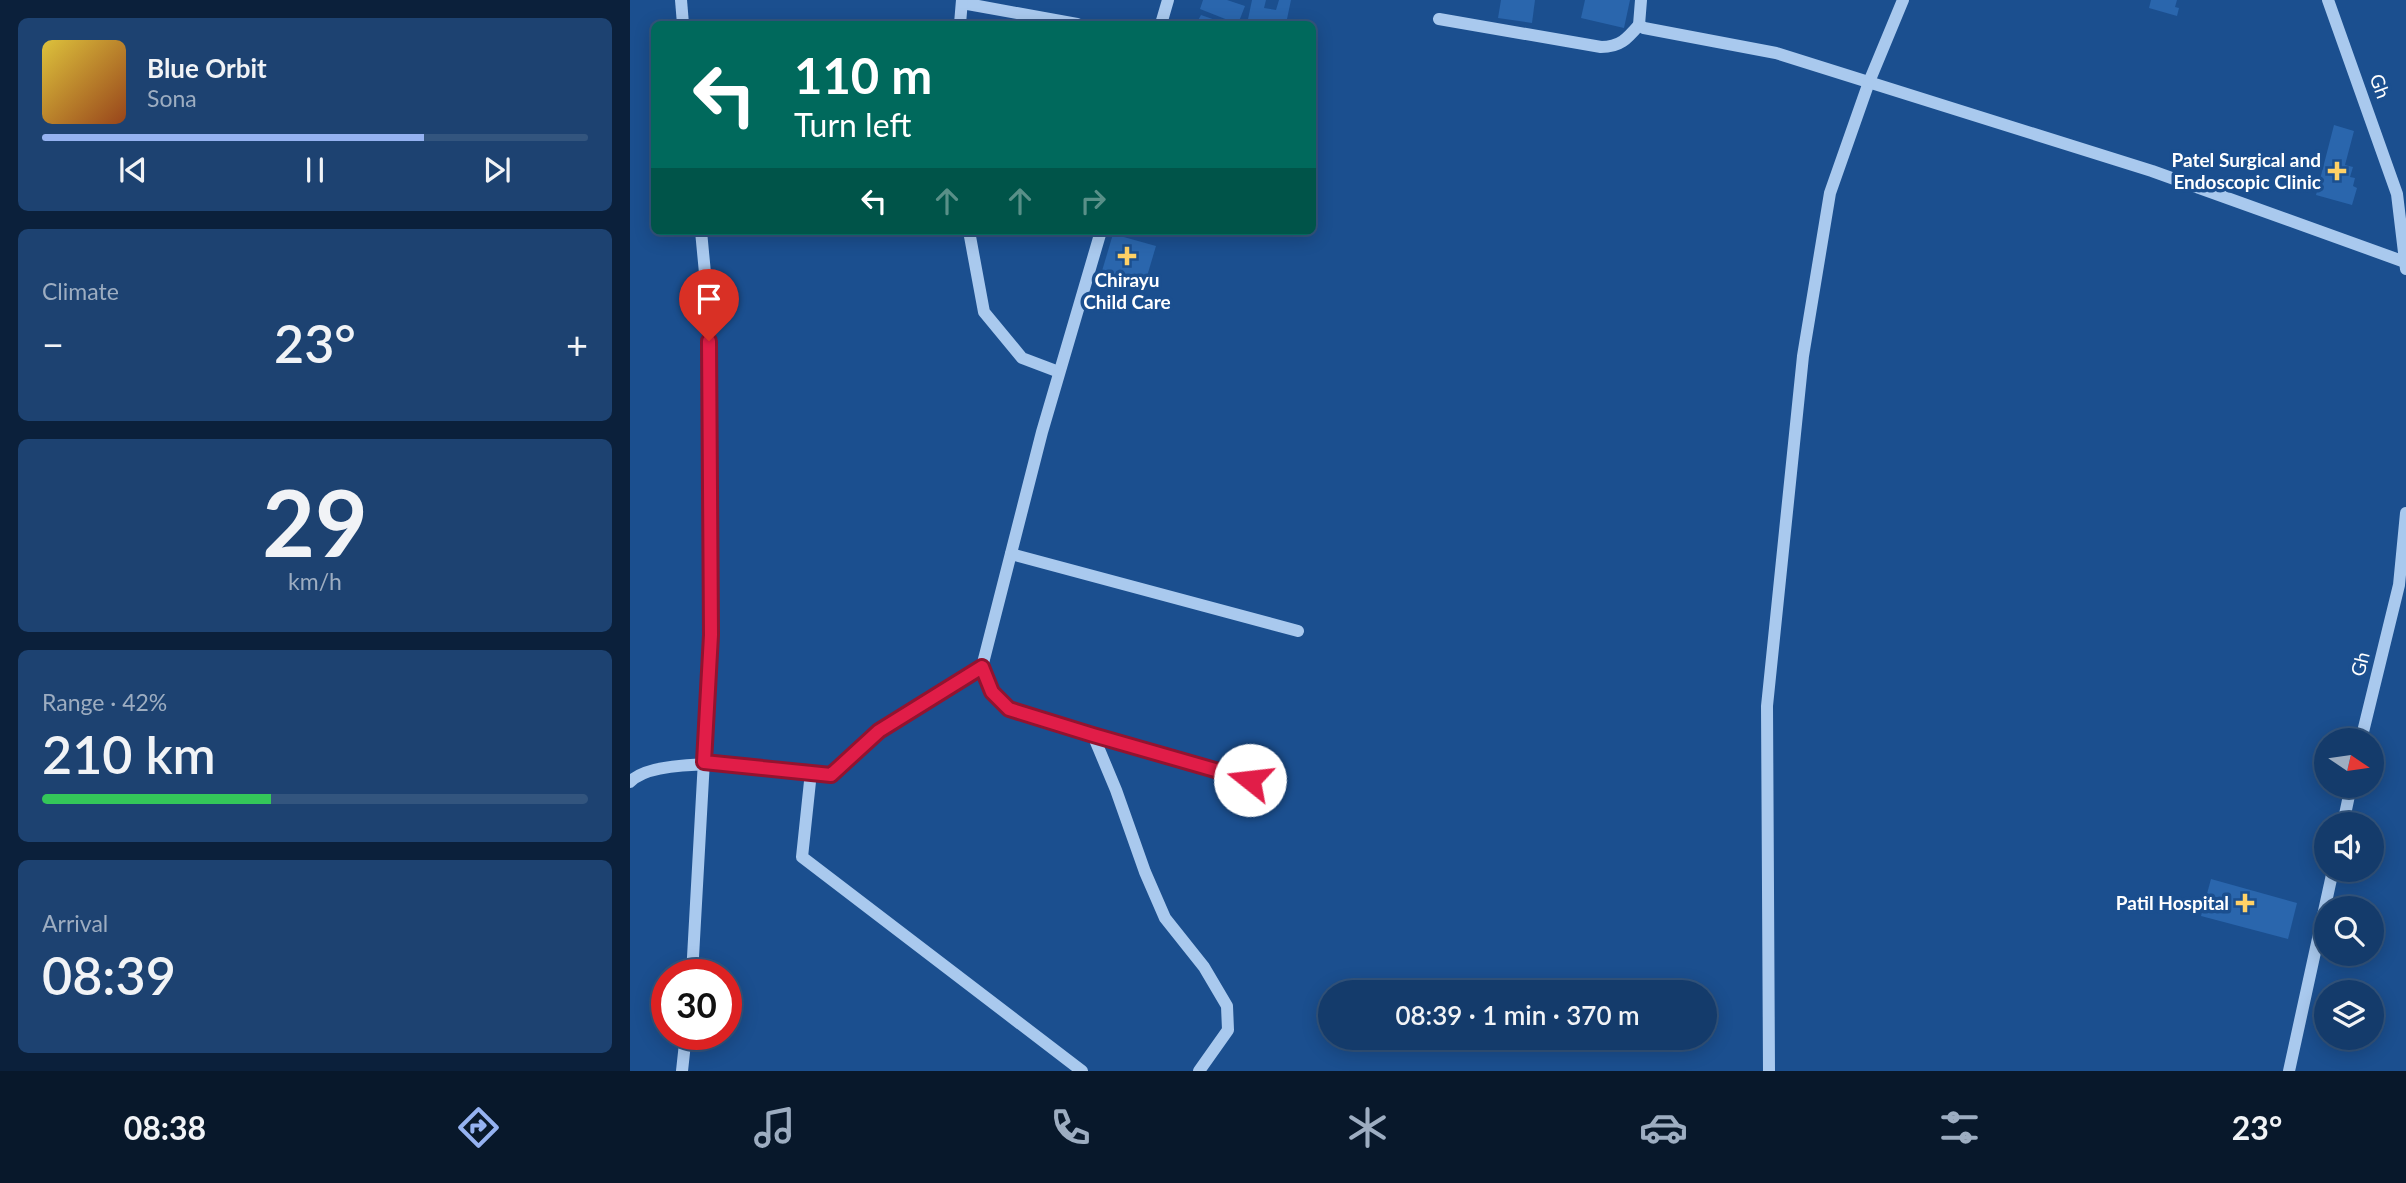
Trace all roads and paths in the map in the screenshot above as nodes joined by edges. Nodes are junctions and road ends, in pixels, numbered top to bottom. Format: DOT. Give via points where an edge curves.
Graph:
graph roads {
  1 [pos="681,0"];
  2 [pos="1168,0"];
  3 [pos="1641,0"];
  4 [pos="1903,0"];
  5 [pos="2328,0"];
  6 [pos="962,1"];
  7 [pos="1439,19"];
  8 [pos="683,21"];
  9 [pos="960,21"];
  10 [pos="1062,21"];
  11 [pos="1162,21"];
  12 [pos="1639,25"];
  13 [pos="1869,82"];
  14 [pos="701,235"];
  15 [pos="970,235"];
  16 [pos="1100,235"];
  17 [pos="2405,262"];
  18 [pos="2406,269"];
  19 [pos="1059,372"];
  20 [pos="2406,513"];
  21 [pos="1011,554"];
  22 [pos="1298,631"];
  23 [pos="982,667"];
  24 [pos="2364,728"];
  25 [pos="1093,735"];
  26 [pos="704,762"];
  27 [pos="811,772"];
  28 [pos="1250,780"];
  29 [pos="630,782"];
  30 [pos="2330,882"];
  31 [pos="693,959"];
  32 [pos="684,1050"];
  33 [pos="681,1071"];
  34 [pos="1082,1071"];
  35 [pos="1199,1071"];
  36 [pos="1769,1071"];
  37 [pos="2289,1071"];
  1 -- 8 [label="street"];
  2 -- 11 [label="street"];
  3 -- 12 [label="street"];
  4 -- 13 [label="street"];
  5 -- 17 [label="street, Gh" via="2397,194"];
  6 -- 9 [label="street"];
  6 -- 10 [label="street"];
  7 -- 12 [label="street" via="1601,47 1615,47"];
  12 -- 13 [label="street" via="1776,53"];
  13 -- 17 [label="street" via="2152,171"];
  13 -- 36 [label="street" via="1830,193 1803,356 1767,706"];
  14 -- 26 [label="street" via="709,315 711,635"];
  15 -- 19 [label="street" via="984,312 1022,358"];
  16 -- 19 [label="street"];
  17 -- 18 [label="street, Gh"];
  19 -- 21 [label="street"];
  20 -- 24 [label="street, Gh" via="2399,586"];
  21 -- 22 [label="street"];
  21 -- 23 [label="street"];
  23 -- 25 [label="street" via="992,692 1009,709"];
  23 -- 27 [label="street" via="879,731 831,775"];
  25 -- 28 [label="street"];
  25 -- 35 [label="street" via="1165,918 1204,967 1227,1006 1228,1030"];
  26 -- 27 [label="street"];
  26 -- 29 [label="street" via="642,773"];
  26 -- 31 [label="street"];
  27 -- 34 [label="street" via="802,857"];
  30 -- 37 [label="street"];
  32 -- 33 [label="street"];
}
